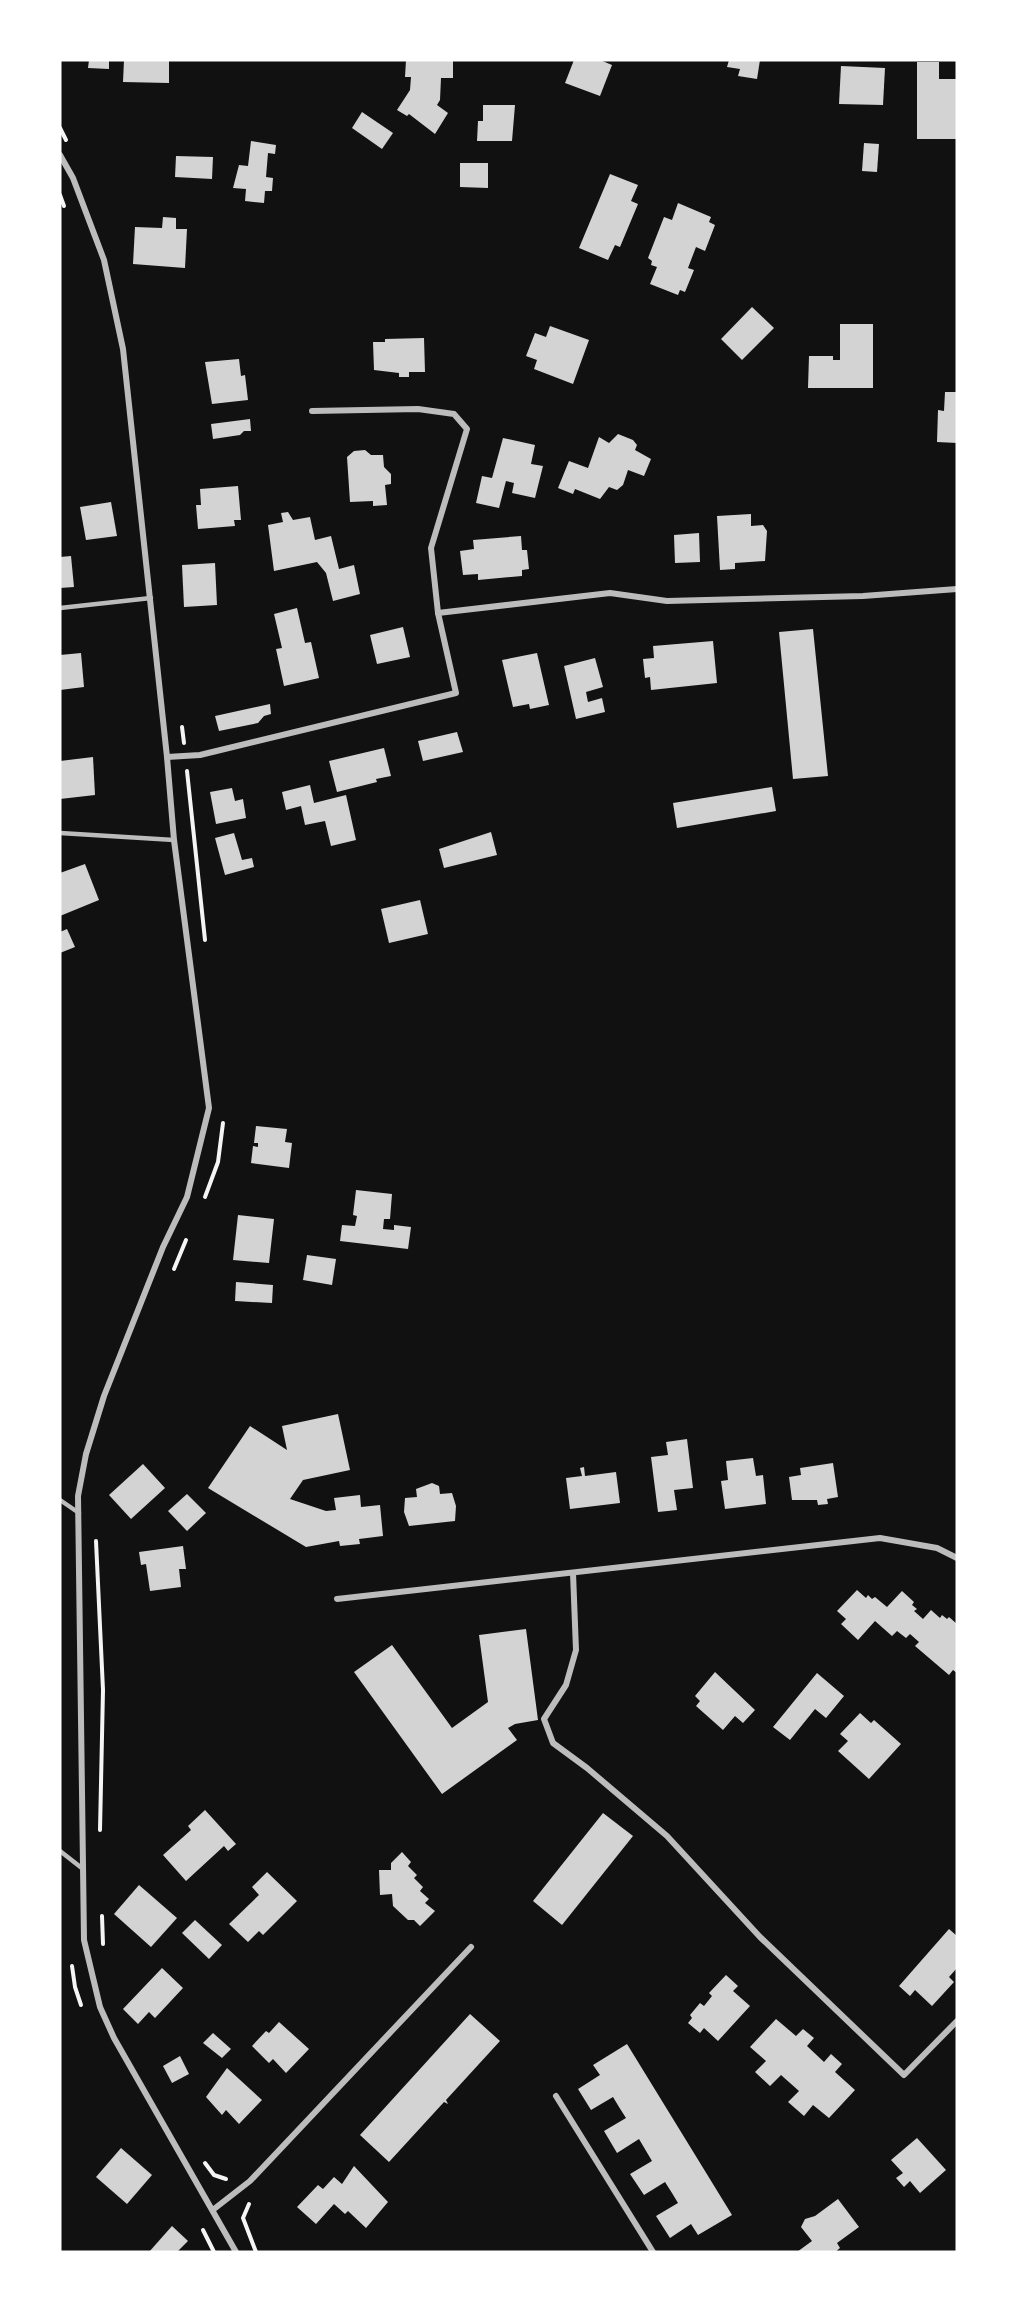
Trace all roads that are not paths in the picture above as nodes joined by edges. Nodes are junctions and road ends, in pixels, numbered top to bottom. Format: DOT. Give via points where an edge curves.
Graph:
graph roads {
  1 [pos="60,155"];
  2 [pos="312,411"];
  3 [pos="957,589"];
  4 [pos="151,598"];
  5 [pos="60,608"];
  6 [pos="438,613"];
  7 [pos="167,757"];
  8 [pos="60,833"];
  9 [pos="174,840"];
  10 [pos="60,1500"];
  11 [pos="79,1513"];
  12 [pos="957,1558"];
  13 [pos="573,1573"];
  14 [pos="337,1599"];
  15 [pos="60,1851"];
  16 [pos="83,1869"];
  17 [pos="471,1947"];
  18 [pos="957,2020"];
  19 [pos="556,2096"];
  20 [pos="214,2209"];
  21 [pos="236,2252"];
  22 [pos="653,2252"];
  1 -- 4 [label="street" via="73,178 104,260 123,350"];
  2 -- 6 [label="street" via="418,409 454,414 467,429 431,548"];
  3 -- 6 [label="street" via="863,596 667,601 609,593"];
  4 -- 5 [label="lane"];
  4 -- 7 [label="street"];
  6 -- 7 [label="street" via="456,693 200,755"];
  7 -- 9 [label="street"];
  8 -- 9 [label="lane"];
  9 -- 11 [label="street" via="209,1108 187,1197 104,1396 86,1454"];
  10 -- 11 [label="lane"];
  11 -- 16 [label="street"];
  12 -- 13 [label="street" via="937,1548 880,1538"];
  13 -- 14 [label="street"];
  13 -- 18 [label="street" via="576,1650 566,1685 544,1719 553,1743 667,1836 760,1937 904,2075"];
  15 -- 16 [label="lane"];
  16 -- 20 [label="street" via="84,1940 100,2007 114,2038"];
  17 -- 20 [label="street" via="250,2181"];
  19 -- 22 [label="street"];
  20 -- 21 [label="street"];
}
